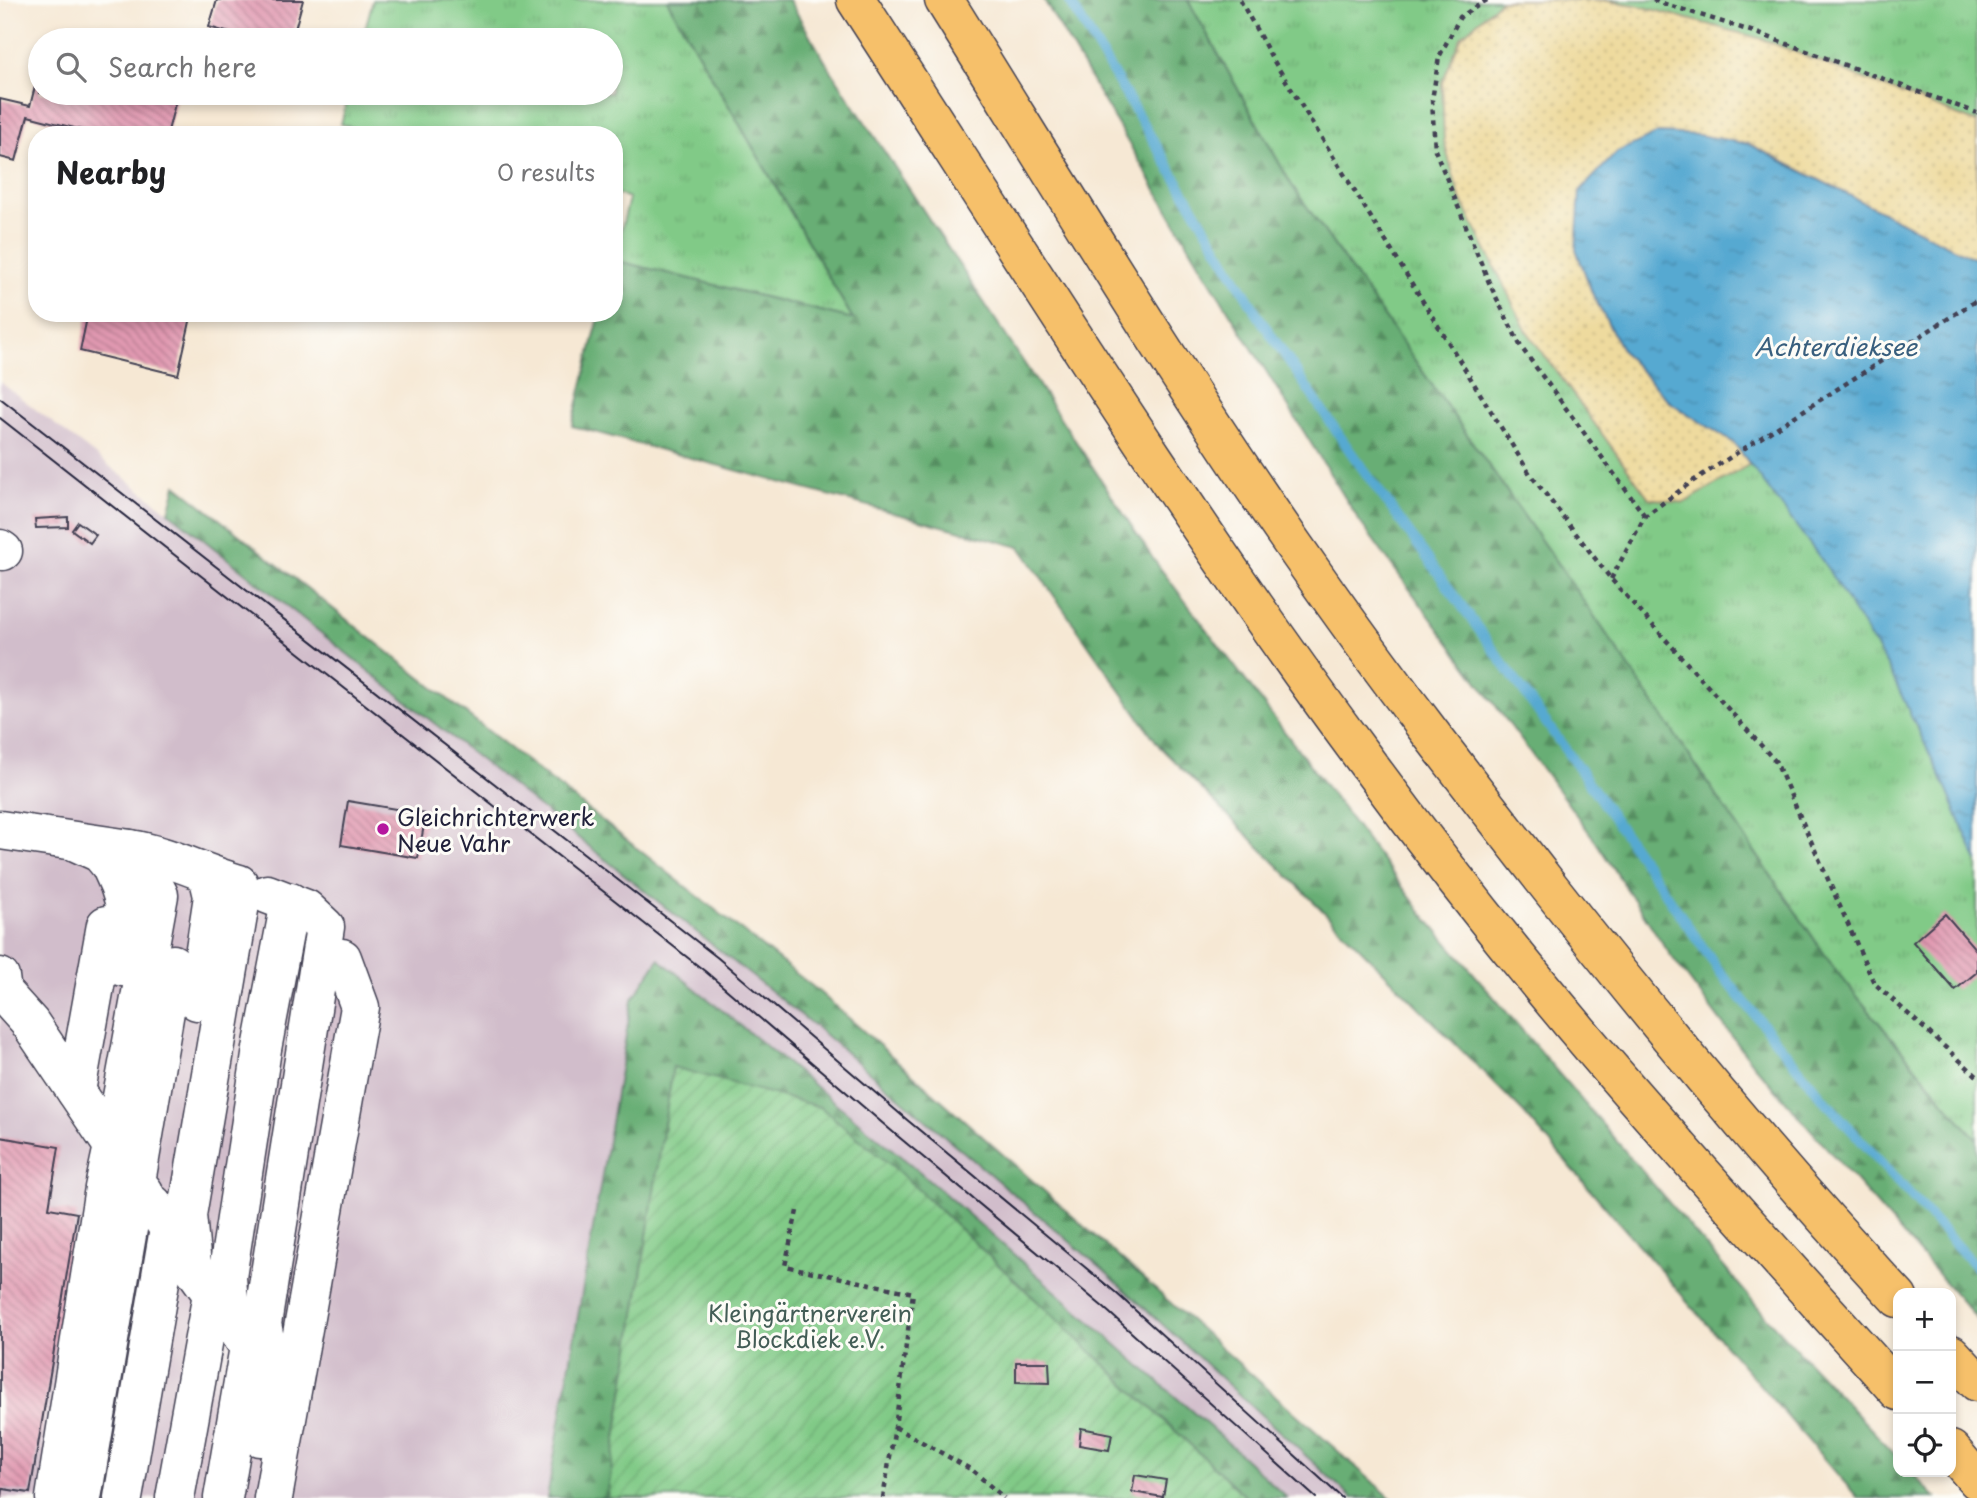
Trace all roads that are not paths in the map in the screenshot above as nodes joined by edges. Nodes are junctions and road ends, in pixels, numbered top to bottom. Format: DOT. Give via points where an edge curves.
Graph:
graph roads {
  1 [pos="858,0"];
  2 [pos="944,0"];
  3 [pos="972,0"];
  4 [pos="1046,163"];
  5 [pos="0,830"];
  6 [pos="62,839"];
  7 [pos="130,849"];
  8 [pos="209,874"];
  9 [pos="316,924"];
  10 [pos="0,977"];
  11 [pos="95,1119"];
  12 [pos="152,1205"];
  13 [pos="1893,1293"];
  14 [pos="221,1306"];
  15 [pos="1956,1359"];
  16 [pos="1977,1382"];
  17 [pos="1893,1385"];
  18 [pos="280,1390"];
  19 [pos="1956,1456"];
  20 [pos="1977,1480"];
  21 [pos="55,1498"];
  22 [pos="82,1498"];
  23 [pos="101,1498"];
  24 [pos="123,1498"];
  25 [pos="150,1498"];
  26 [pos="175,1498"];
  27 [pos="200,1498"];
  28 [pos="223,1498"];
  29 [pos="250,1498"];
  30 [pos="273,1498"];
  1 -- 17 [label="highway" via="1155,464 1363,758 1595,1051"];
  2 -- 4 [label="highway"];
  3 -- 4 [label="highway"];
  4 -- 13 [label="highway" via="1210,423 1420,722 1644,1007"];
  5 -- 6 [label="lane"];
  6 -- 7 [label="lane"];
  6 -- 11 [label="lane" via="94,876 107,920"];
  7 -- 8 [label="lane"];
  7 -- 11 [label="lane" via="159,895"];
  8 -- 9 [label="lane"];
  8 -- 12 [label="lane" via="214,896 167,1188"];
  8 -- 12 [label="lane" via="185,882"];
  8 -- 14 [label="lane" via="263,901 205,1244"];
  9 -- 14 [label="lane" via="246,1295"];
  9 -- 18 [label="lane"];
  10 -- 11 [label="lane" via="2,992 30,1023"];
  11 -- 12 [label="lane"];
  11 -- 21 [label="lane" via="103,1188"];
  12 -- 14 [label="lane"];
  12 -- 22 [label="lane"];
  12 -- 23 [label="lane"];
  12 -- 24 [label="lane"];
  14 -- 18 [label="lane"];
  14 -- 25 [label="lane"];
  14 -- 26 [label="lane"];
  14 -- 27 [label="lane"];
  14 -- 28 [label="lane"];
  15 -- 16 [label="highway"];
  18 -- 29 [label="lane" via="263,1416"];
  18 -- 30 [label="lane"];
  19 -- 20 [label="highway"];
}
